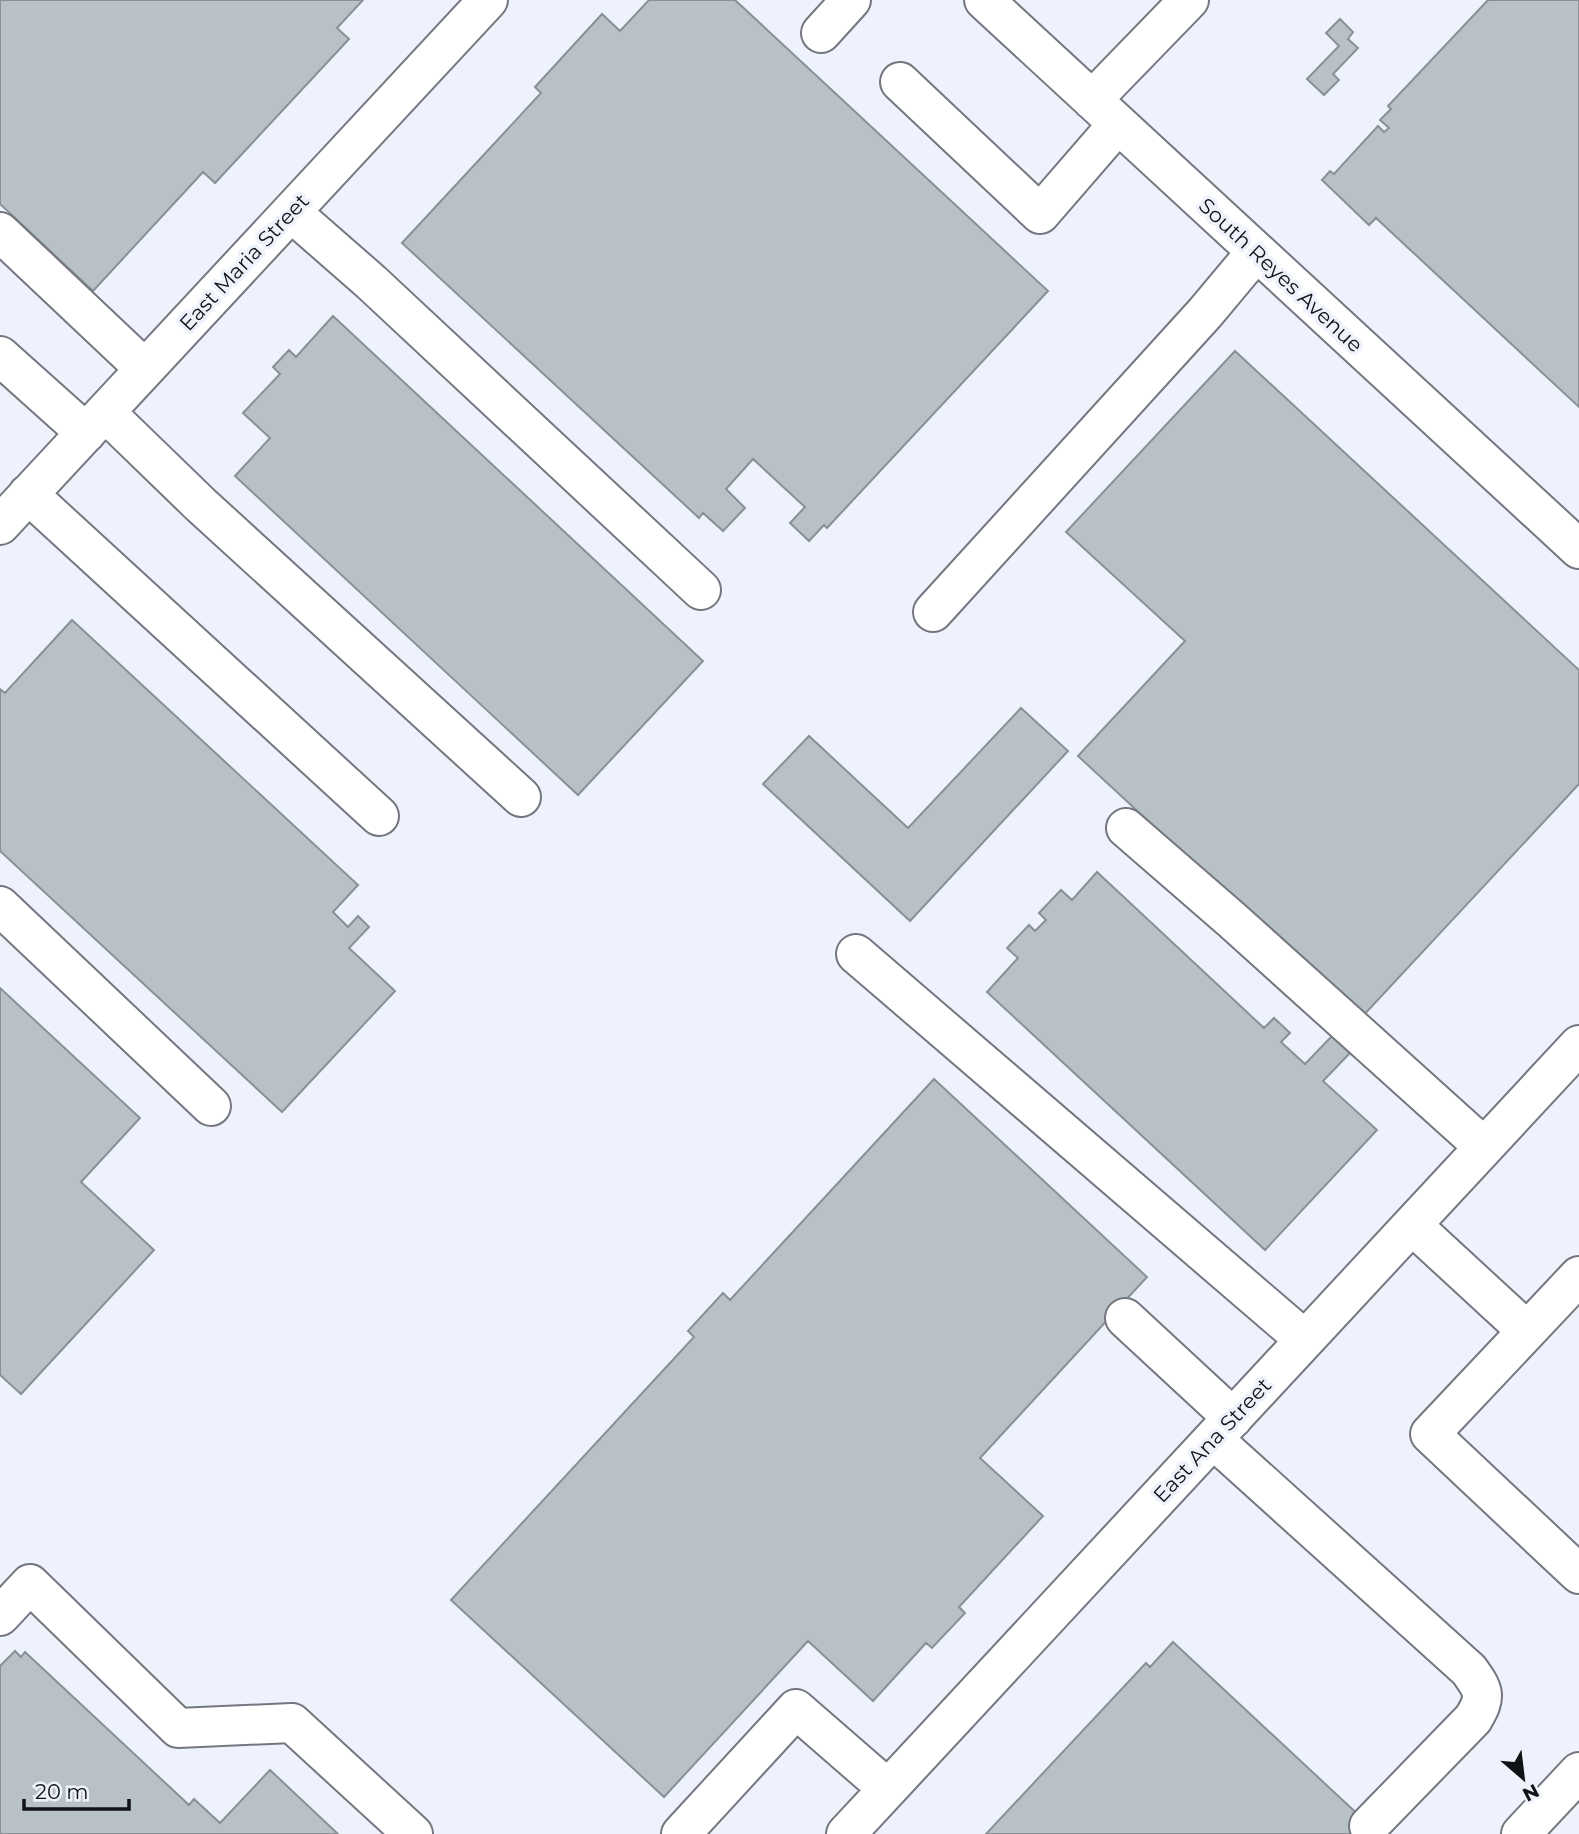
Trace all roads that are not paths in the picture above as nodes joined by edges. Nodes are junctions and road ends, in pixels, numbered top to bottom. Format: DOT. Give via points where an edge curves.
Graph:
graph roads {
  1 [pos="488,0"];
  2 [pos="851,0"];
  3 [pos="984,0"];
  4 [pos="1189,0"];
  5 [pos="821,33"];
  6 [pos="900,82"];
  7 [pos="1105,112"];
  8 [pos="291,212"];
  9 [pos="0,232"];
  10 [pos="1256,252"];
  11 [pos="0,356"];
  12 [pos="145,369"];
  13 [pos="95,422"];
  14 [pos="28,494"];
  15 [pos="0,524"];
  16 [pos="1579,549"];
  17 [pos="701,590"];
  18 [pos="933,612"];
  19 [pos="521,797"];
  20 [pos="379,816"];
  21 [pos="1126,828"];
  22 [pos="0,906"];
  23 [pos="856,954"];
  24 [pos="1579,1045"];
  25 [pos="211,1106"];
  26 [pos="1485,1147"];
  27 [pos="1412,1225"];
  28 [pos="1579,1276"];
  29 [pos="1125,1318"];
  30 [pos="1527,1331"];
  31 [pos="1305,1340"];
  32 [pos="1223,1428"];
  33 [pos="1579,1574"];
  34 [pos="0,1616"];
  35 [pos="1579,1772"];
  36 [pos="888,1788"];
  37 [pos="1370,1826"];
  38 [pos="414,1834"];
  39 [pos="681,1834"];
  40 [pos="846,1834"];
  41 [pos="1521,1834"];
  1 -- 8 [label="street, East Maria Street"];
  2 -- 5 [label="street"];
  3 -- 7 [label="street, South Reyes Avenue"];
  4 -- 7 [label="street"];
  6 -- 7 [label="street" via="1040,214"];
  7 -- 10 [label="street, South Reyes Avenue"];
  8 -- 12 [label="street, East Maria Street"];
  8 -- 17 [label="street"];
  9 -- 12 [label="street"];
  10 -- 16 [label="street, South Reyes Avenue"];
  10 -- 18 [label="street"];
  11 -- 13 [label="street"];
  12 -- 13 [label="street, East Maria Street"];
  13 -- 14 [label="street, East Maria Street"];
  13 -- 19 [label="street" via="201,505"];
  14 -- 15 [label="street, East Maria Street"];
  14 -- 20 [label="street"];
  21 -- 26 [label="street"];
  22 -- 25 [label="street"];
  23 -- 31 [label="street"];
  24 -- 26 [label="street, East Ana Street"];
  26 -- 27 [label="street, East Ana Street"];
  27 -- 30 [label="street"];
  27 -- 31 [label="street, East Ana Street"];
  28 -- 30 [label="street"];
  29 -- 32 [label="street"];
  30 -- 33 [label="street" via="1430,1434"];
  31 -- 32 [label="street, East Ana Street"];
  32 -- 36 [label="street, East Ana Street"];
  32 -- 37 [label="street" via="1481,1687 1482,1704 1473,1719"];
  34 -- 38 [label="street" via="30,1584 178,1728 292,1723"];
  35 -- 41 [label="street"];
  36 -- 39 [label="street" via="796,1709"];
  36 -- 40 [label="street, East Ana Street"];
}
